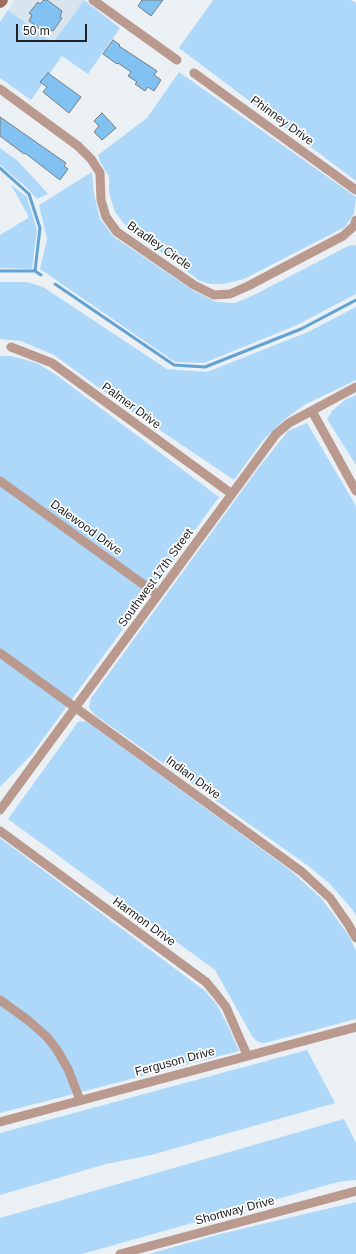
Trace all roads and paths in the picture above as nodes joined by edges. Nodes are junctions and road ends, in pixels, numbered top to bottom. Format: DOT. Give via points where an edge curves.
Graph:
graph roads {
  1 [pos="93,0"];
  2 [pos="177,60"];
  3 [pos="194,73"];
  4 [pos="0,89"];
  5 [pos="356,190"];
  6 [pos="356,220"];
  7 [pos="11,347"];
  8 [pos="356,387"];
  9 [pos="312,411"];
  10 [pos="0,481"];
  11 [pos="356,491"];
  12 [pos="232,494"];
  13 [pos="158,595"];
  14 [pos="0,654"];
  15 [pos="76,708"];
  16 [pos="0,810"];
  17 [pos="0,830"];
  18 [pos="356,938"];
  19 [pos="0,1000"];
  20 [pos="356,1027"];
  21 [pos="248,1055"];
  22 [pos="80,1100"];
  23 [pos="0,1122"];
  24 [pos="356,1191"];
  25 [pos="120,1254"];
  1 -- 2 [label="street"];
  3 -- 5 [label="street, Phinney Drive"];
  4 -- 6 [label="street, Bradley Circle" via="78,146 91,159 100,173 101,200 106,217 117,232 194,285 214,295 230,294 248,286 343,236 354,226"];
  7 -- 12 [label="street, Palmer Drive" via="52,363"];
  8 -- 9 [label="street, Southwest 17th Street"];
  9 -- 11 [label="street"];
  9 -- 12 [label="street, Southwest 17th Street" via="289,423 276,434"];
  10 -- 13 [label="street, Dalewood Drive"];
  12 -- 13 [label="street, Southwest 17th Street"];
  13 -- 15 [label="street, Southwest 17th Street"];
  14 -- 15 [label="street, Indian Drive"];
  15 -- 16 [label="street, Southwest 17th Street"];
  15 -- 18 [label="street, Indian Drive" via="302,872 330,898"];
  17 -- 21 [label="street, Harmon Drive" via="206,982 226,1008"];
  19 -- 22 [label="street" via="47,1037 68,1069"];
  20 -- 21 [label="street, Ferguson Drive"];
  21 -- 22 [label="street, Ferguson Drive"];
  22 -- 23 [label="street, Ferguson Drive"];
  24 -- 25 [label="street, Shortway Drive"];
}
